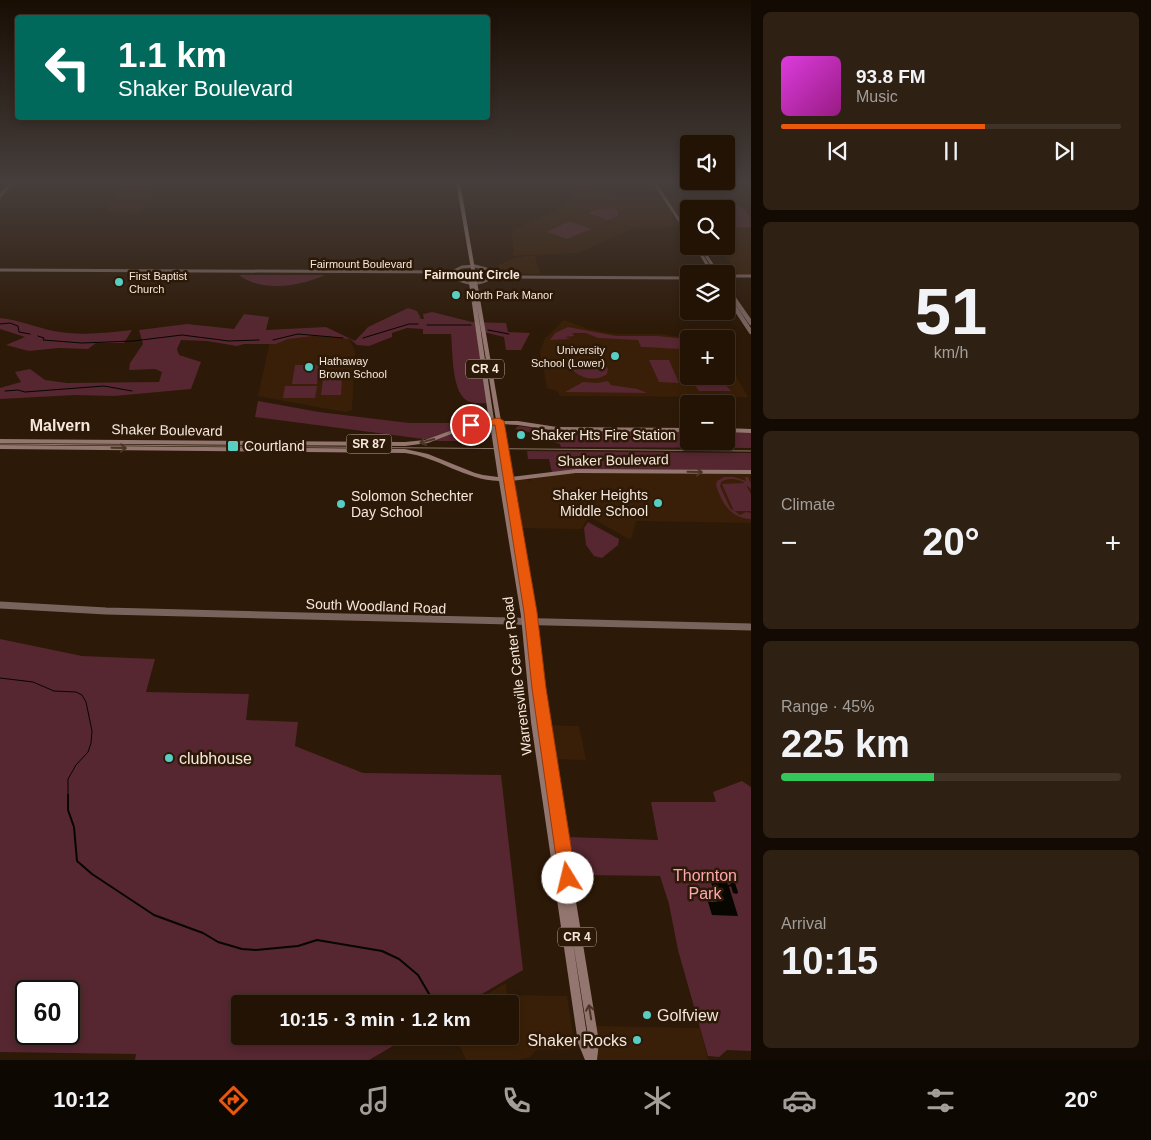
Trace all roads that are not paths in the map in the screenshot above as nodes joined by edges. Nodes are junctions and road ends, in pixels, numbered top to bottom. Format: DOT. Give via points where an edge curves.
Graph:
graph roads {
  1 [pos="466,231"];
  2 [pos="471,266"];
  3 [pos="0,271"];
  4 [pos="452,274"];
  5 [pos="492,275"];
  6 [pos="680,276"];
  7 [pos="735,277"];
  8 [pos="751,277"];
  9 [pos="474,284"];
  10 [pos="735,299"];
  11 [pos="735,308"];
  12 [pos="751,323"];
  13 [pos="751,332"];
  14 [pos="519,415"];
  15 [pos="496,421"];
  16 [pos="524,424"];
  17 [pos="680,430"];
  18 [pos="735,430"];
  19 [pos="751,431"];
  20 [pos="0,441"];
  21 [pos="0,447"];
  22 [pos="751,472"];
  23 [pos="505,478"];
  24 [pos="0,604"];
  25 [pos="528,622"];
  26 [pos="751,627"];
  27 [pos="591,1060"];
  1 -- 2 [label="main road, Warrensville Center Road / CR 4"];
  2 -- 4 [label="street" via="457,268"];
  2 -- 5 [label="street" via="484,268"];
  2 -- 9 [label="main road, Warrensville Center Road / CR 4"];
  3 -- 4 [label="street, Fairmount Boulevard"];
  4 -- 9 [label="street" via="459,281"];
  5 -- 6 [label="street"];
  5 -- 9 [label="street" via="486,282"];
  7 -- 8 [label="street"];
  9 -- 15 [label="main road, Warrensville Center Road / CR 4"];
  10 -- 12 [label="street"];
  11 -- 13 [label="street"];
  14 -- 16 [label="main road"];
  15 -- 16 [label="main road, Shaker Boulevard / SR 87"];
  15 -- 20 [label="main road, Shaker Boulevard / SR 87, one-way" via="474,424 426,442 405,444"];
  15 -- 23 [label="main road, Warrensville Center Road / CR 4" via="505,453"];
  15 -- 23 [label="main road, Warrensville Center Road / CR 4" via="495,442"];
  16 -- 17 [label="main road, Shaker Boulevard / SR 87" via="553,429"];
  18 -- 19 [label="main road"];
  21 -- 23 [label="main road, Shaker Boulevard / SR 87, one-way" via="413,452 433,456 480,476"];
  23 -- 22 [label="main road, Shaker Boulevard / SR 87, one-way" via="576,471"];
  23 -- 25 [label="main road, Warrensville Center Road / CR 4"];
  24 -- 25 [label="street, South Woodland Road" via="106,611"];
  25 -- 26 [label="street, South Woodland Road"];
  27 -- 25 [label="main road, Warrensville Center Road / CR 4, one-way" via="593,1034"];
  25 -- 27 [label="main road, Warrensville Center Road / CR 4" via="535,722 584,1043"];
}
